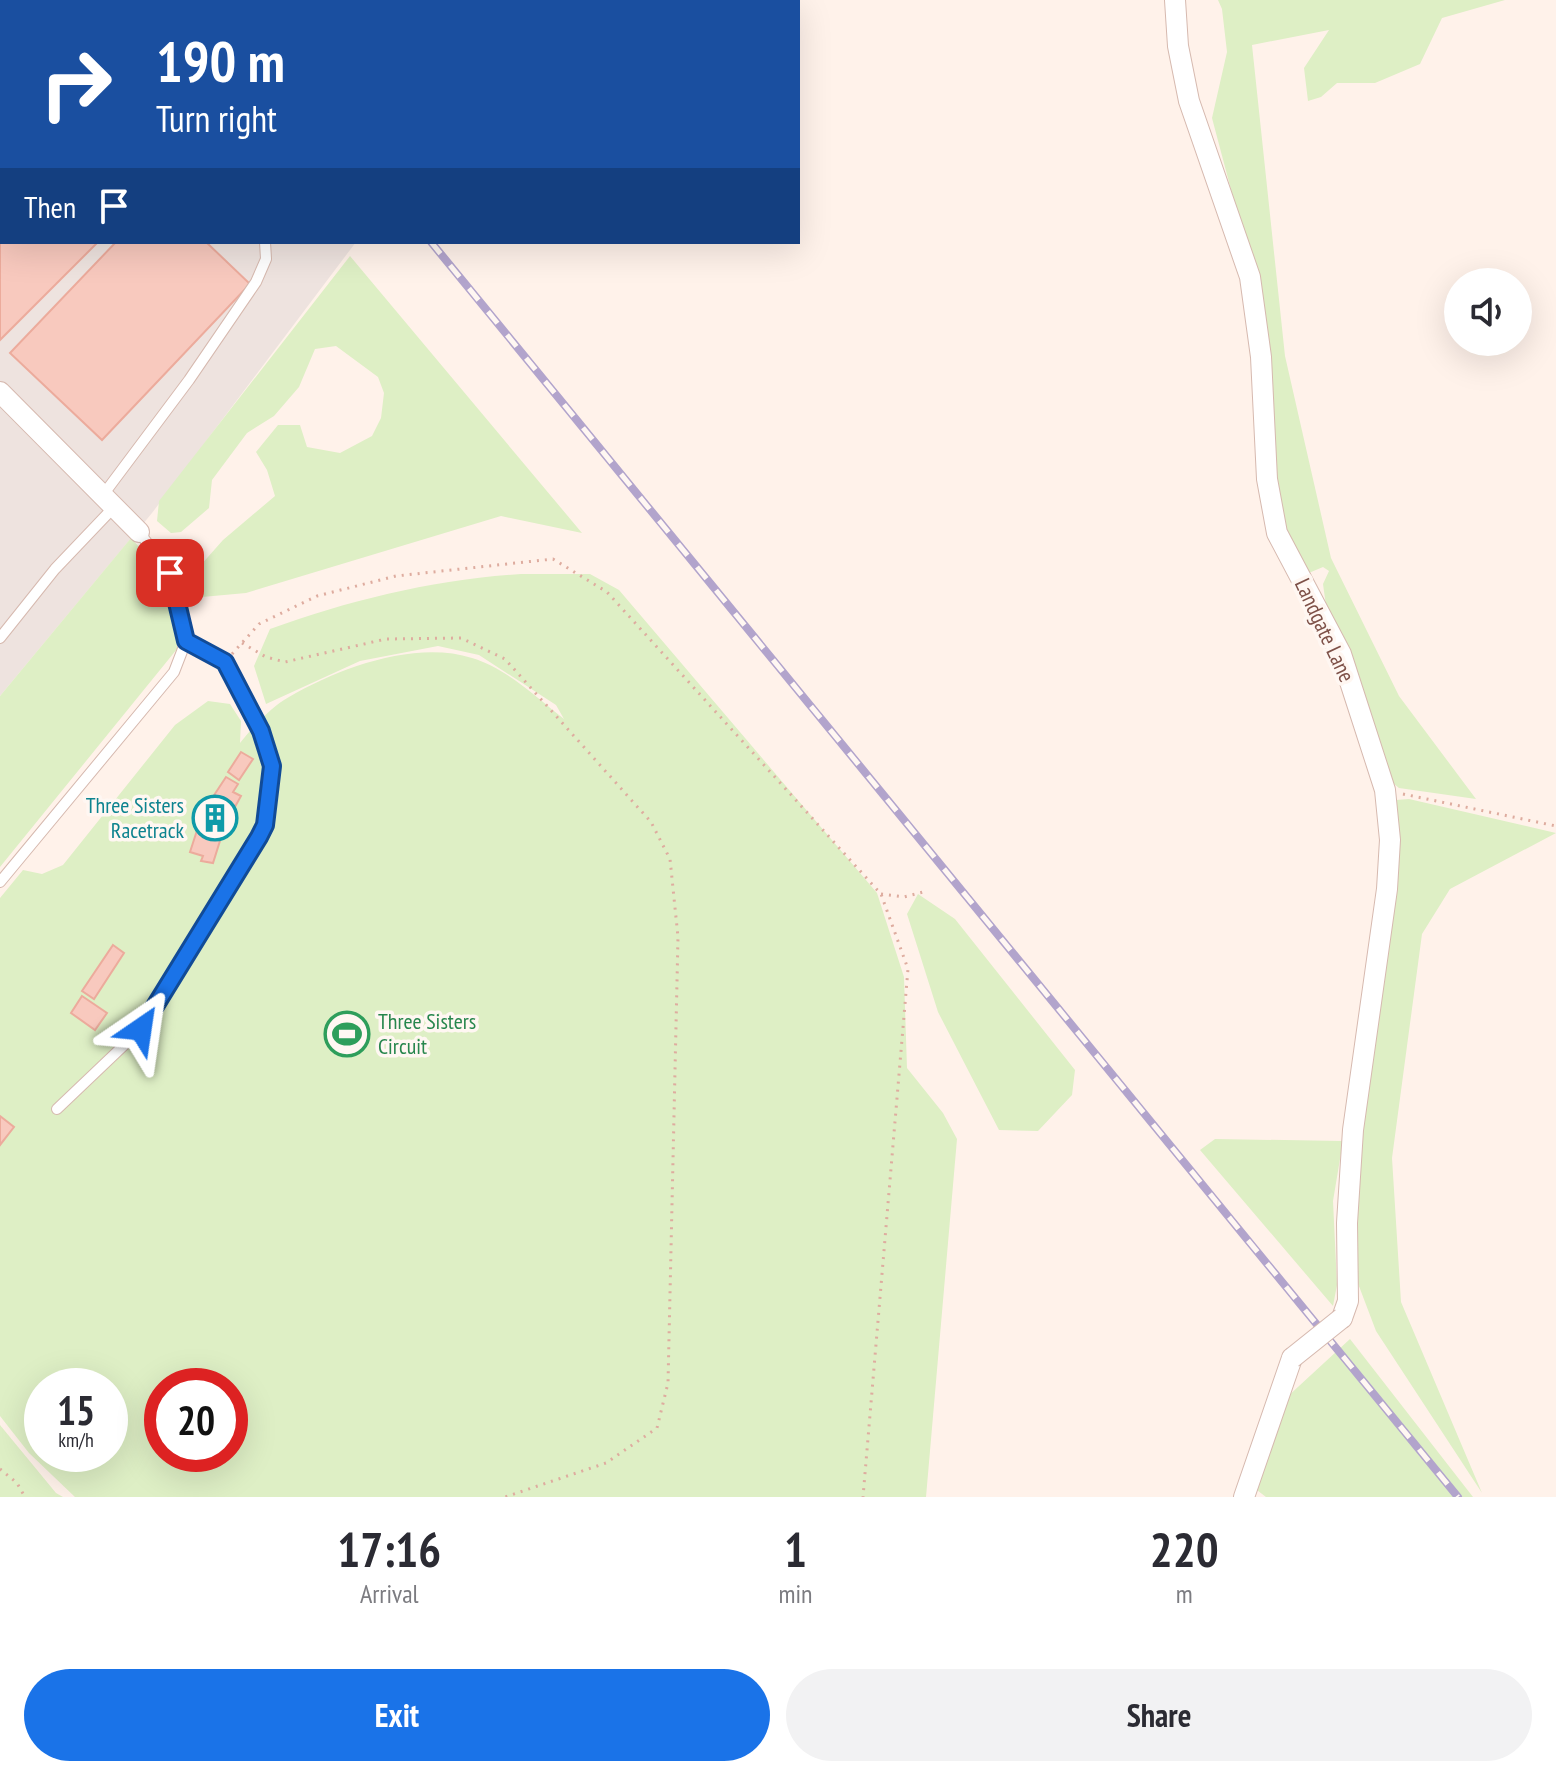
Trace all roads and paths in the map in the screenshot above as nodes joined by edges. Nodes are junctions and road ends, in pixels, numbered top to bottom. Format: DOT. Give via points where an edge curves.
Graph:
graph roads {
  1 [pos="1175,0"];
  2 [pos="265,244"];
  3 [pos="4,403"];
  4 [pos="108,501"];
  5 [pos="139,532"];
  6 [pos="0,638"];
  7 [pos="186,641"];
  8 [pos="242,643"];
  9 [pos="225,662"];
  10 [pos="1385,790"];
  11 [pos="1556,826"];
  12 [pos="0,882"];
  13 [pos="923,892"];
  14 [pos="881,894"];
  15 [pos="57,1109"];
  16 [pos="0,1469"];
  17 [pos="25,1497"];
  18 [pos="505,1497"];
  19 [pos="863,1497"];
  20 [pos="1244,1497"];
  1 -- 10 [label="street, Landgate Lane" via="1189,101 1250,277 1261,357 1267,479 1277,533 1341,654"];
  2 -- 4 [label="lane" via="266,259 256,282"];
  3 -- 4 [label="street"];
  4 -- 5 [label="street"];
  4 -- 6 [label="lane"];
  5 -- 7 [label="lane" via="170,573"];
  7 -- 9 [label="lane"];
  7 -- 12 [label="lane" via="174,672"];
  8 -- 9 [label="path"];
  8 -- 14 [label="path" via="259,624 317,596 396,576 553,559 607,592"];
  8 -- 18 [label="path" via="285,662 386,639 461,638 505,659 651,822 670,859 678,937 677,1016 668,1383 657,1428 606,1463"];
  9 -- 15 [label="lane" via="261,731 272,766 265,825 141,1029"];
  10 -- 11 [label="path"];
  10 -- 20 [label="street, Landgate Lane, bridge" via="1387,889 1353,1130 1348,1301 1342,1318 1292,1358"];
  13 -- 14 [label="path" via="904,897"];
  14 -- 19 [label="path" via="908,969"];
  16 -- 17 [label="path"];
}
